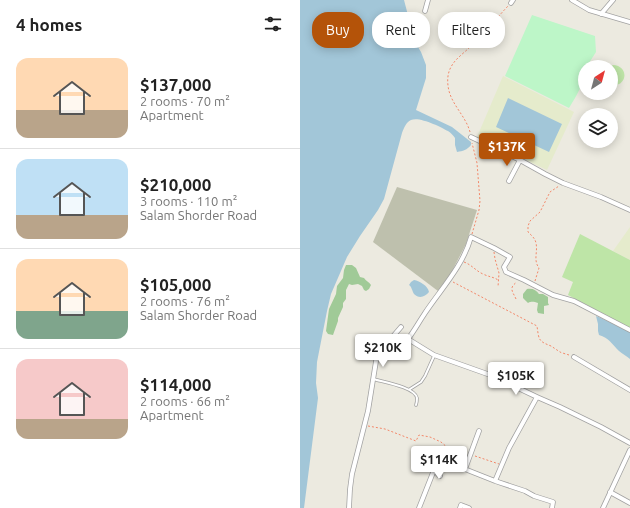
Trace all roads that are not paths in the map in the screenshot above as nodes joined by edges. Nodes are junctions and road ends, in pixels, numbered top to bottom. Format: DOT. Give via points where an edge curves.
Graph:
graph roads {
  1 [pos="428,0"];
  2 [pos="572,0"];
  3 [pos="613,0"];
  4 [pos="425,11"];
  5 [pos="601,14"];
  6 [pos="630,22"];
  7 [pos="471,137"];
  8 [pos="520,160"];
  9 [pos="509,181"];
  10 [pos="630,210"];
  11 [pos="401,327"];
  12 [pos="630,330"];
  13 [pos="434,355"];
  14 [pos="574,357"];
  15 [pos="373,379"];
  16 [pos="410,389"];
  17 [pos="630,390"];
  18 [pos="537,397"];
  19 [pos="416,405"];
  20 [pos="479,430"];
  21 [pos="630,443"];
  22 [pos="630,450"];
  23 [pos="447,462"];
  24 [pos="421,464"];
  25 [pos="465,469"];
  26 [pos="434,470"];
  27 [pos="440,476"];
  28 [pos="495,481"];
  29 [pos="610,492"];
  30 [pos="630,503"];
  31 [pos="349,508"];
  32 [pos="418,508"];
  33 [pos="460,508"];
  34 [pos="469,508"];
  35 [pos="552,508"];
  36 [pos="603,508"];
  1 -- 4 [label="street"];
  2 -- 5 [label="street"];
  3 -- 5 [label="street"];
  5 -- 6 [label="street"];
  7 -- 8 [label="street"];
  8 -- 9 [label="street"];
  8 -- 10 [label="street" via="563,183"];
  11 -- 15 [label="street" via="377,355"];
  12 -- 13 [label="street" via="506,272 504,267 510,257 471,237 461,261 408,339"];
  13 -- 16 [label="lane" via="421,382"];
  13 -- 18 [label="street" via="493,376"];
  14 -- 17 [label="street"];
  15 -- 16 [label="lane"];
  15 -- 31 [label="street" via="365,425 352,474"];
  16 -- 19 [label="lane" via="417,398"];
  18 -- 21 [label="street"];
  18 -- 28 [label="street" via="509,448"];
  20 -- 25 [label="street"];
  22 -- 29 [label="street"];
  23 -- 25 [label="street"];
  24 -- 26 [label="street"];
  25 -- 28 [label="street"];
  26 -- 27 [label="street"];
  26 -- 32 [label="street"];
  28 -- 35 [label="street" via="553,502"];
  29 -- 30 [label="street"];
  29 -- 36 [label="street"];
  33 -- 34 [label="street" via="462,505"];
}
